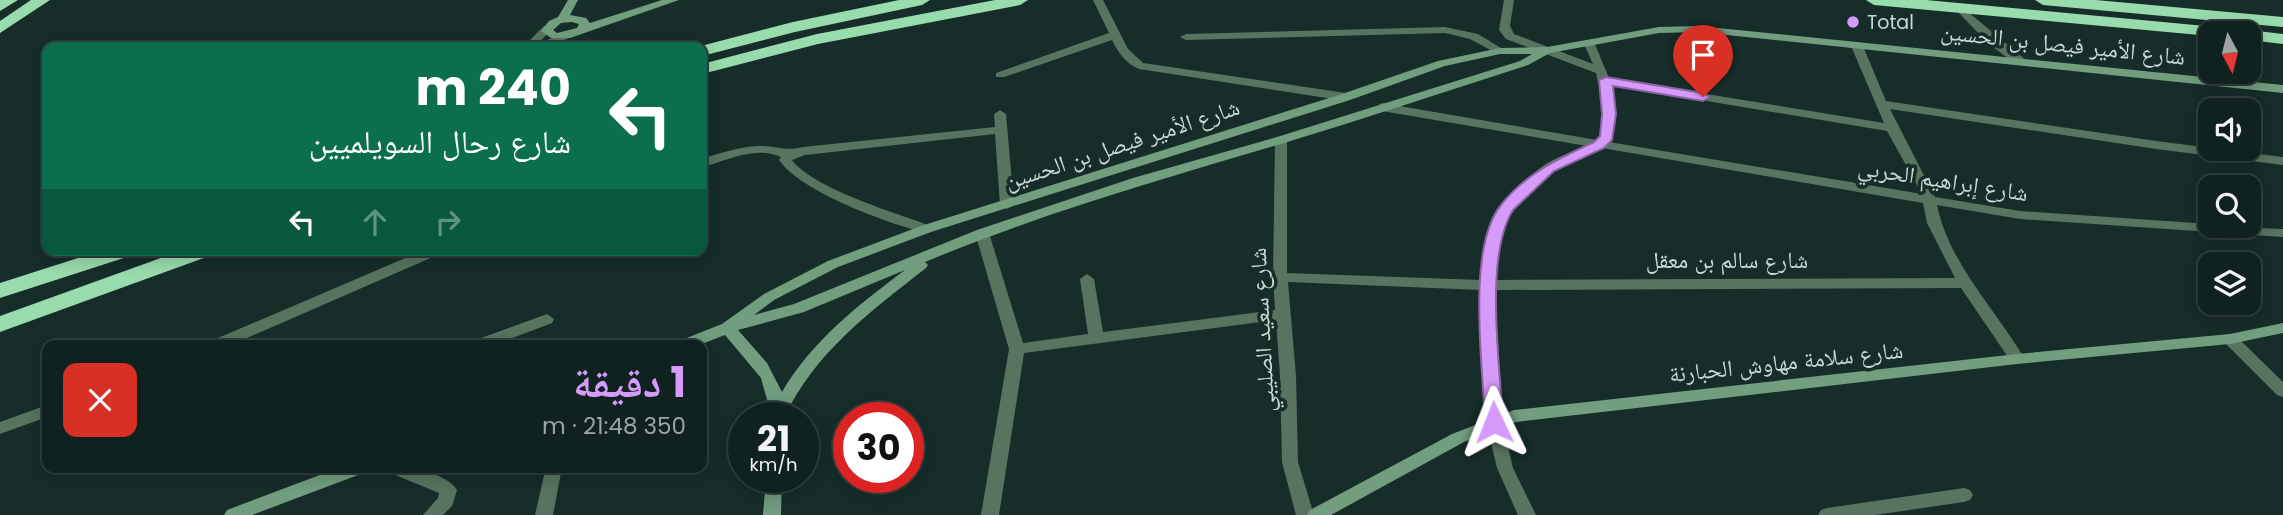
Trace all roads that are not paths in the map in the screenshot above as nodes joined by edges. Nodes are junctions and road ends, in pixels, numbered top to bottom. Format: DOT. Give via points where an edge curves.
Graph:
graph roads {
  1 [pos="9,0"];
  2 [pos="42,0"];
  3 [pos="576,0"];
  4 [pos="674,0"];
  5 [pos="922,0"];
  6 [pos="1020,0"];
  7 [pos="1098,0"];
  8 [pos="1874,0"];
  9 [pos="2043,0"];
  10 [pos="1510,1"];
  11 [pos="0,6"];
  12 [pos="1961,9"];
  13 [pos="562,19"];
  14 [pos="2283,22"];
  15 [pos="581,23"];
  16 [pos="0,28"];
  17 [pos="548,29"];
  18 [pos="2198,30"];
  19 [pos="570,35"];
  20 [pos="1114,35"];
  21 [pos="2261,36"];
  22 [pos="1185,37"];
  23 [pos="2283,38"];
  24 [pos="534,42"];
  25 [pos="552,42"];
  26 [pos="1590,44"];
  27 [pos="1857,46"];
  28 [pos="707,50"];
  29 [pos="1547,50"];
  30 [pos="1500,51"];
  31 [pos="2023,63"];
  32 [pos="707,68"];
  33 [pos="1000,75"];
  34 [pos="1602,75"];
  35 [pos="2283,89"];
  36 [pos="1346,97"];
  37 [pos="1883,104"];
  38 [pos="1382,107"];
  39 [pos="1000,114"];
  40 [pos="1892,128"];
  41 [pos="1000,130"];
  42 [pos="1282,140"];
  43 [pos="1599,145"];
  44 [pos="788,156"];
  45 [pos="2283,160"];
  46 [pos="707,162"];
  47 [pos="1931,201"];
  48 [pos="1007,205"];
  49 [pos="926,229"];
  50 [pos="982,233"];
  51 [pos="2283,233"];
  52 [pos="937,253"];
  53 [pos="109,256"];
  54 [pos="188,256"];
  55 [pos="422,256"];
  56 [pos="77,267"];
  57 [pos="1280,277"];
  58 [pos="1087,279"];
  59 [pos="0,281"];
  60 [pos="1965,283"];
  61 [pos="1488,285"];
  62 [pos="0,291"];
  63 [pos="1283,314"];
  64 [pos="547,319"];
  65 [pos="0,324"];
  66 [pos="727,328"];
  67 [pos="2283,328"];
  68 [pos="1096,338"];
  69 [pos="2230,339"];
  70 [pos="227,340"];
  71 [pos="491,340"];
  72 [pos="697,340"];
  73 [pos="1017,349"];
  74 [pos="2017,359"];
  75 [pos="2283,391"];
  76 [pos="778,402"];
  77 [pos="785,402"];
  78 [pos="42,413"];
  79 [pos="1494,422"];
  80 [pos="0,428"];
  81 [pos="344,473"];
  82 [pos="409,473"];
  83 [pos="554,473"];
  84 [pos="773,493"];
  85 [pos="1964,495"];
  86 [pos="233,515"];
  87 [pos="432,515"];
  88 [pos="544,515"];
  89 [pos="772,515"];
  90 [pos="990,515"];
  91 [pos="1305,515"];
  92 [pos="1316,515"];
  93 [pos="1527,515"];
  94 [pos="1827,515"];
  1 -- 11 [label="highway"];
  2 -- 16 [label="highway"];
  3 -- 13 [label="street"];
  3 -- 15 [label="street" via="583,9"];
  4 -- 15 [label="street"];
  5 -- 28 [label="highway"];
  6 -- 32 [label="highway" via="817,39"];
  7 -- 20 [label="street"];
  8 -- 12 [label="highway"];
  9 -- 14 [label="highway"];
  10 -- 29 [label="street" via="1506,34"];
  12 -- 18 [label="highway"];
  12 -- 31 [label="street"];
  13 -- 15 [label="street"];
  13 -- 17 [label="street"];
  15 -- 19 [label="street"];
  17 -- 19 [label="street" via="555,36"];
  17 -- 24 [label="street"];
  19 -- 25 [label="street"];
  20 -- 33 [label="street"];
  20 -- 36 [label="street" via="1128,58 1144,67"];
  21 -- 23 [label="highway"];
  22 -- 30 [label="street" via="1446,30 1474,36"];
  26 -- 27 [label="street, شارع الأمير فيصل بن الحسين" via="1679,29"];
  26 -- 29 [label="street, شارع الأمير فيصل بن الحسين"];
  26 -- 34 [label="street"];
  27 -- 31 [label="street, شارع الأمير فيصل بن الحسين"];
  27 -- 37 [label="street"];
  29 -- 30 [label="street, شارع الأمير فيصل بن الحسين"];
  29 -- 34 [label="street"];
  29 -- 38 [label="street, شارع الأمير فيصل بن الحسين" via="1524,63"];
  30 -- 36 [label="street, شارع الأمير فيصل بن الحسين" via="1455,59"];
  31 -- 35 [label="street, شارع الأمير فيصل بن الحسين"];
  34 -- 40 [label="street"];
  34 -- 43 [label="street" via="1609,127"];
  36 -- 48 [label="street, شارع الأمير فيصل بن الحسين"];
  37 -- 40 [label="street"];
  37 -- 45 [label="street"];
  38 -- 42 [label="street, شارع الأمير فيصل بن الحسين"];
  38 -- 43 [label="street, شارع إبراهيم الحربي"];
  39 -- 41 [label="street"];
  40 -- 47 [label="street"];
  41 -- 44 [label="street"];
  41 -- 48 [label="street"];
  42 -- 50 [label="street, شارع الأمير فيصل بن الحسين"];
  42 -- 57 [label="street, شارع سعيد الصليبي"];
  43 -- 47 [label="street, شارع إبراهيم الحربي"];
  43 -- 61 [label="street" via="1549,168 1507,207 1487,265"];
  44 -- 46 [label="street" via="757,150"];
  44 -- 49 [label="street" via="787,167 805,180"];
  47 -- 51 [label="street, شارع إبراهيم الحربي" via="2020,215"];
  47 -- 60 [label="street" via="1934,223"];
  48 -- 49 [label="street, شارع الأمير فيصل بن الحسين"];
  49 -- 66 [label="street, شارع الأمير فيصل بن الحسين" via="822,270 769,298"];
  50 -- 52 [label="street, شارع الأمير فيصل بن الحسين"];
  50 -- 73 [label="street"];
  52 -- 66 [label="street, شارع الأمير فيصل بن الحسين" via="790,312"];
  52 -- 77 [label="street" via="824,344"];
  53 -- 56 [label="highway"];
  54 -- 65 [label="highway"];
  55 -- 70 [label="street"];
  56 -- 59 [label="highway"];
  56 -- 62 [label="highway"];
  57 -- 61 [label="street, شارع سالم بن معقل"];
  57 -- 63 [label="street, شارع سعيد الصليبي"];
  58 -- 68 [label="street"];
  60 -- 61 [label="street, شارع سالم بن معقل"];
  60 -- 74 [label="street"];
  61 -- 79 [label="street"];
  63 -- 68 [label="street"];
  63 -- 91 [label="street, شارع سعيد الصليبي" via="1290,462"];
  64 -- 71 [label="street"];
  66 -- 72 [label="street, شارع الأمير فيصل بن الحسين"];
  66 -- 76 [label="street" via="770,377"];
  67 -- 69 [label="street, شارع سلامة مهاوش الحبارنة"];
  68 -- 73 [label="street"];
  69 -- 74 [label="street, شارع سلامة مهاوش الحبارنة"];
  69 -- 75 [label="street"];
  73 -- 90 [label="street"];
  74 -- 79 [label="street, شارع سلامة مهاوش الحبارنة" via="1535,412"];
  78 -- 80 [label="street"];
  79 -- 92 [label="street, شارع سلامة مهاوش الحبارنة"];
  79 -- 93 [label="street" via="1505,468"];
  81 -- 86 [label="street"];
  82 -- 87 [label="street" via="448,490 446,500"];
  83 -- 88 [label="street"];
  84 -- 89 [label="street"];
  85 -- 94 [label="street"];
}
